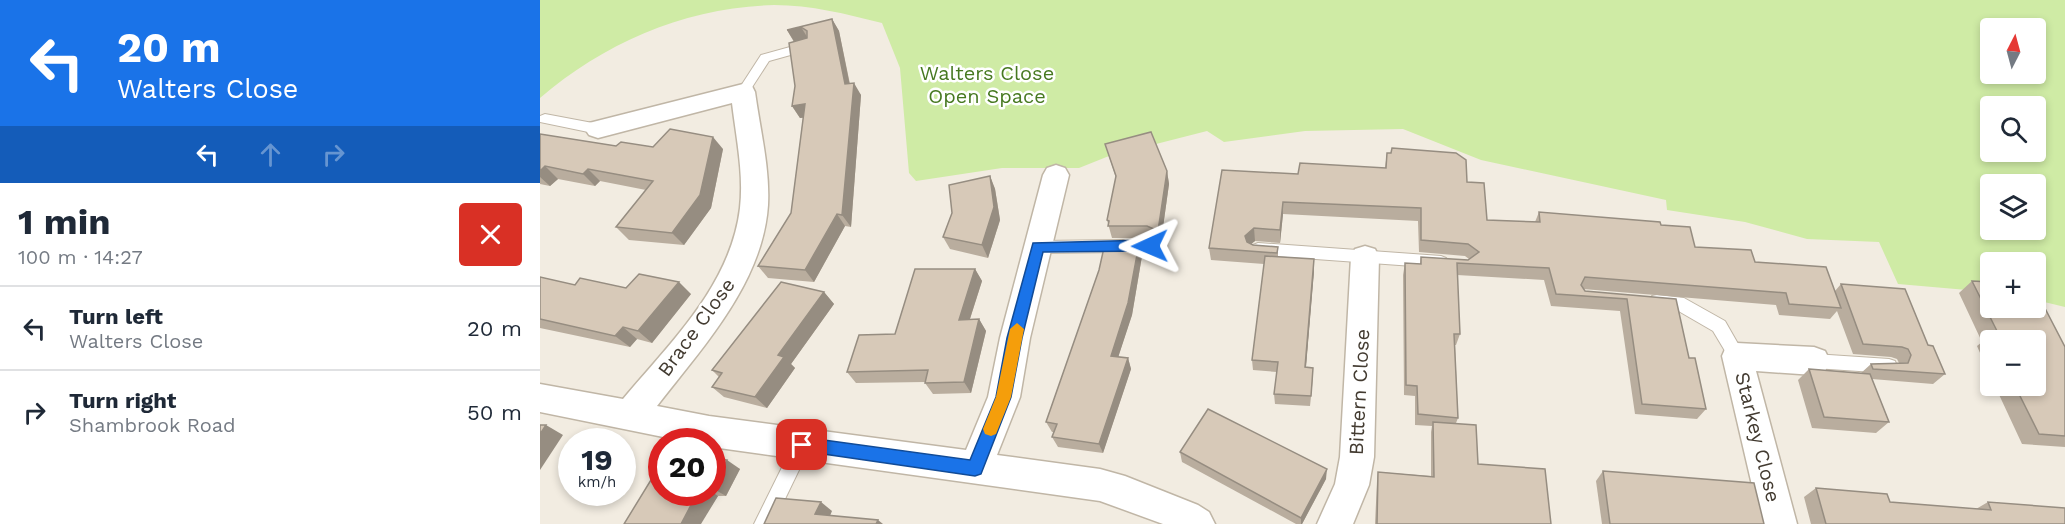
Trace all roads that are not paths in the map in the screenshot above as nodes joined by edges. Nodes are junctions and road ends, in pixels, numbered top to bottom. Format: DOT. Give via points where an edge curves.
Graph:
graph roads {
  1 [pos="808,46"];
  2 [pos="743,92"];
  3 [pos="545,119"];
  4 [pos="598,129"];
  5 [pos="1056,175"];
  6 [pos="1139,246"];
  7 [pos="1038,247"];
  8 [pos="1255,249"];
  9 [pos="1365,257"];
  10 [pos="1454,263"];
  11 [pos="1643,300"];
  12 [pos="1737,356"];
  13 [pos="1814,361"];
  14 [pos="1890,366"];
  15 [pos="540,398"];
  16 [pos="629,416"];
  17 [pos="802,445"];
  18 [pos="975,469"];
  19 [pos="763,524"];
  20 [pos="1197,524"];
  21 [pos="1335,524"];
  22 [pos="1779,524"];
  1 -- 2 [label="lane" via="765,58"];
  2 -- 4 [label="street"];
  2 -- 16 [label="street, Brace Close" via="754,204 746,250 716,304"];
  3 -- 4 [label="lane"];
  5 -- 7 [label="street"];
  6 -- 7 [label="lane"];
  7 -- 18 [label="street" via="1004,397"];
  8 -- 9 [label="lane"];
  9 -- 10 [label="lane"];
  9 -- 21 [label="street, Bittern Close" via="1357,457 1352,485"];
  11 -- 12 [label="lane" via="1678,303 1699,313 1719,326"];
  12 -- 13 [label="street, Starkey Close"];
  12 -- 22 [label="street, Starkey Close"];
  13 -- 14 [label="lane"];
  15 -- 16 [label="street"];
  16 -- 17 [label="street"];
  17 -- 18 [label="street"];
  17 -- 19 [label="lane"];
  18 -- 20 [label="street" via="1100,485 1146,498"];
}
